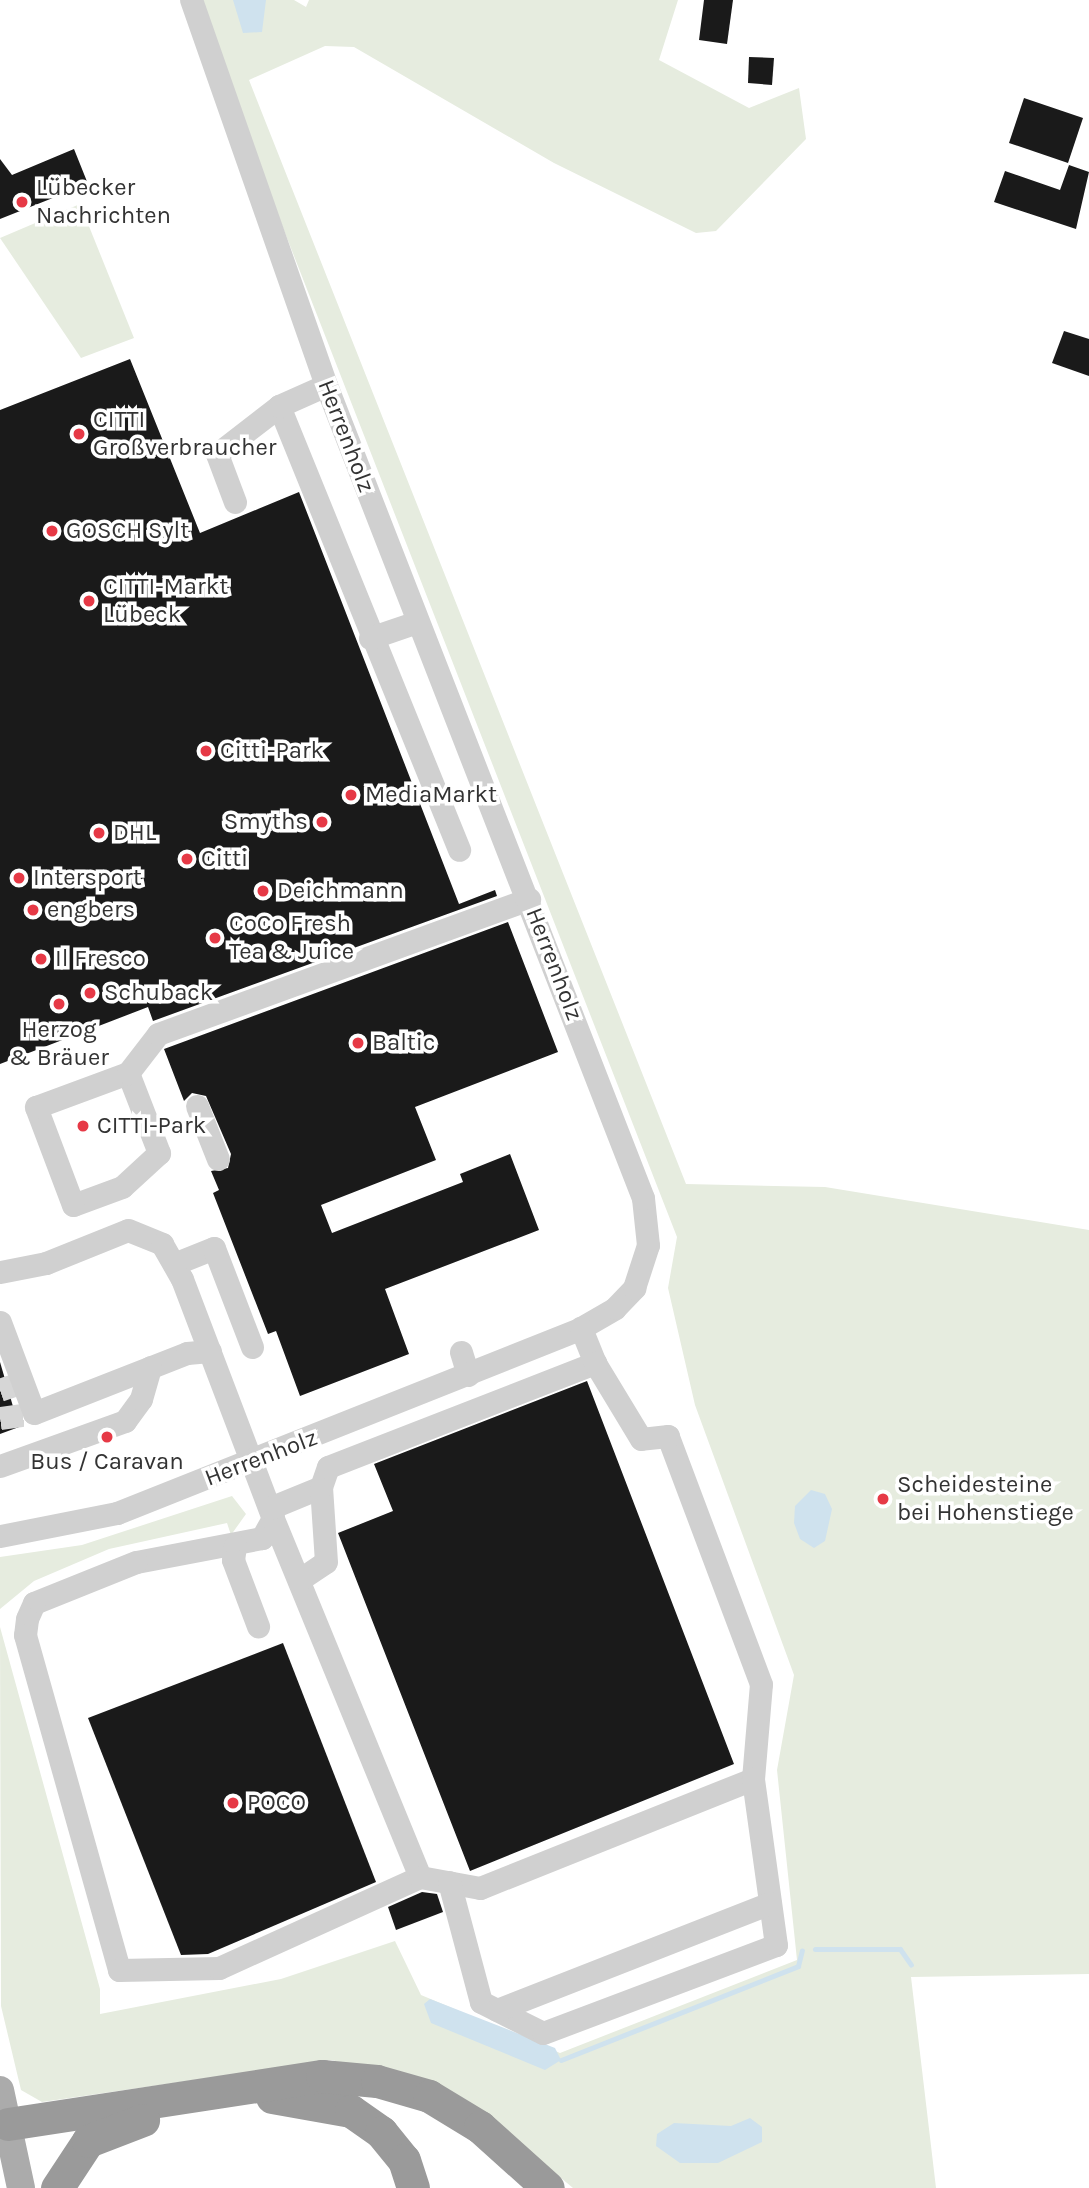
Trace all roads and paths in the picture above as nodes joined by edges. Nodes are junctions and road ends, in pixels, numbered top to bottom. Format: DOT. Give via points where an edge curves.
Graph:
graph roads {
  1 [pos="191,0"];
  2 [pos="326,385"];
  3 [pos="279,406"];
  4 [pos="235,502"];
  5 [pos="417,622"];
  6 [pos="370,638"];
  7 [pos="459,849"];
  8 [pos="529,899"];
  9 [pos="128,1073"];
  10 [pos="197,1106"];
  11 [pos="218,1159"];
  12 [pos="174,1264"];
  13 [pos="0,1272"];
  14 [pos="0,1322"];
  15 [pos="581,1328"];
  16 [pos="252,1347"];
  17 [pos="210,1351"];
  18 [pos="461,1353"];
  19 [pos="595,1363"];
  20 [pos="150,1367"];
  21 [pos="468,1374"];
  22 [pos="248,1462"];
  23 [pos="0,1466"];
  24 [pos="321,1487"];
  25 [pos="271,1513"];
  26 [pos="0,1536"];
  27 [pos="235,1546"];
  28 [pos="299,1580"];
  29 [pos="258,1626"];
  30 [pos="753,1779"];
  31 [pos="420,1877"];
  32 [pos="449,1882"];
  33 [pos="771,1903"];
  34 [pos="496,2010"];
  35 [pos="0,2090"];
  36 [pos="8,2124"];
  37 [pos="21,2188"];
  38 [pos="57,2188"];
  39 [pos="413,2188"];
  40 [pos="548,2188"];
  1 -- 2 [label="street, Herrenholz"];
  2 -- 3 [label="street"];
  2 -- 5 [label="street, Herrenholz"];
  3 -- 4 [label="street" via="216,454"];
  3 -- 6 [label="street"];
  5 -- 6 [label="street"];
  5 -- 8 [label="street, Herrenholz"];
  6 -- 7 [label="street"];
  8 -- 9 [label="street" via="158,1034"];
  8 -- 15 [label="street, Herrenholz" via="648,1213 648,1245 634,1288 615,1308"];
  9 -- 9 [label="street" via="159,1153 122,1187 73,1205 36,1107"];
  10 -- 11 [label="street"];
  12 -- 13 [label="street" via="151,1234 128,1230 46,1263"];
  12 -- 16 [label="street" via="214,1248"];
  12 -- 17 [label="street"];
  14 -- 20 [label="street" via="34,1413"];
  15 -- 19 [label="street"];
  15 -- 21 [label="street, Herrenholz"];
  17 -- 20 [label="street"];
  17 -- 22 [label="street"];
  18 -- 21 [label="street"];
  19 -- 24 [label="street" via="328,1467"];
  19 -- 30 [label="street" via="641,1439 668,1436 761,1685"];
  20 -- 23 [label="street" via="141,1399 125,1421"];
  21 -- 22 [label="street, Herrenholz"];
  22 -- 25 [label="street"];
  22 -- 26 [label="street, Herrenholz" via="117,1513"];
  24 -- 25 [label="street"];
  24 -- 28 [label="street" via="326,1562"];
  25 -- 27 [label="street" via="262,1538"];
  25 -- 28 [label="street"];
  27 -- 29 [label="street" via="233,1560"];
  27 -- 31 [label="street" via="162,1554 98,1575 34,1604 27,1619 25,1635 119,1970 219,1968"];
  28 -- 31 [label="street"];
  30 -- 32 [label="street" via="480,1888"];
  30 -- 33 [label="street"];
  31 -- 32 [label="street"];
  32 -- 34 [label="street" via="481,2001"];
  33 -- 34 [label="street"];
  33 -- 34 [label="street" via="776,1945 543,2033"];
  35 -- 36 [label="main road"];
  36 -- 37 [label="main road"];
  36 -- 40 [label="highway" via="322,2076 376,2081 429,2096 480,2127"];
  38 -- 39 [label="highway" via="75,2154 107,2131 283,2095 352,2111 381,2132 404,2160"];
}
